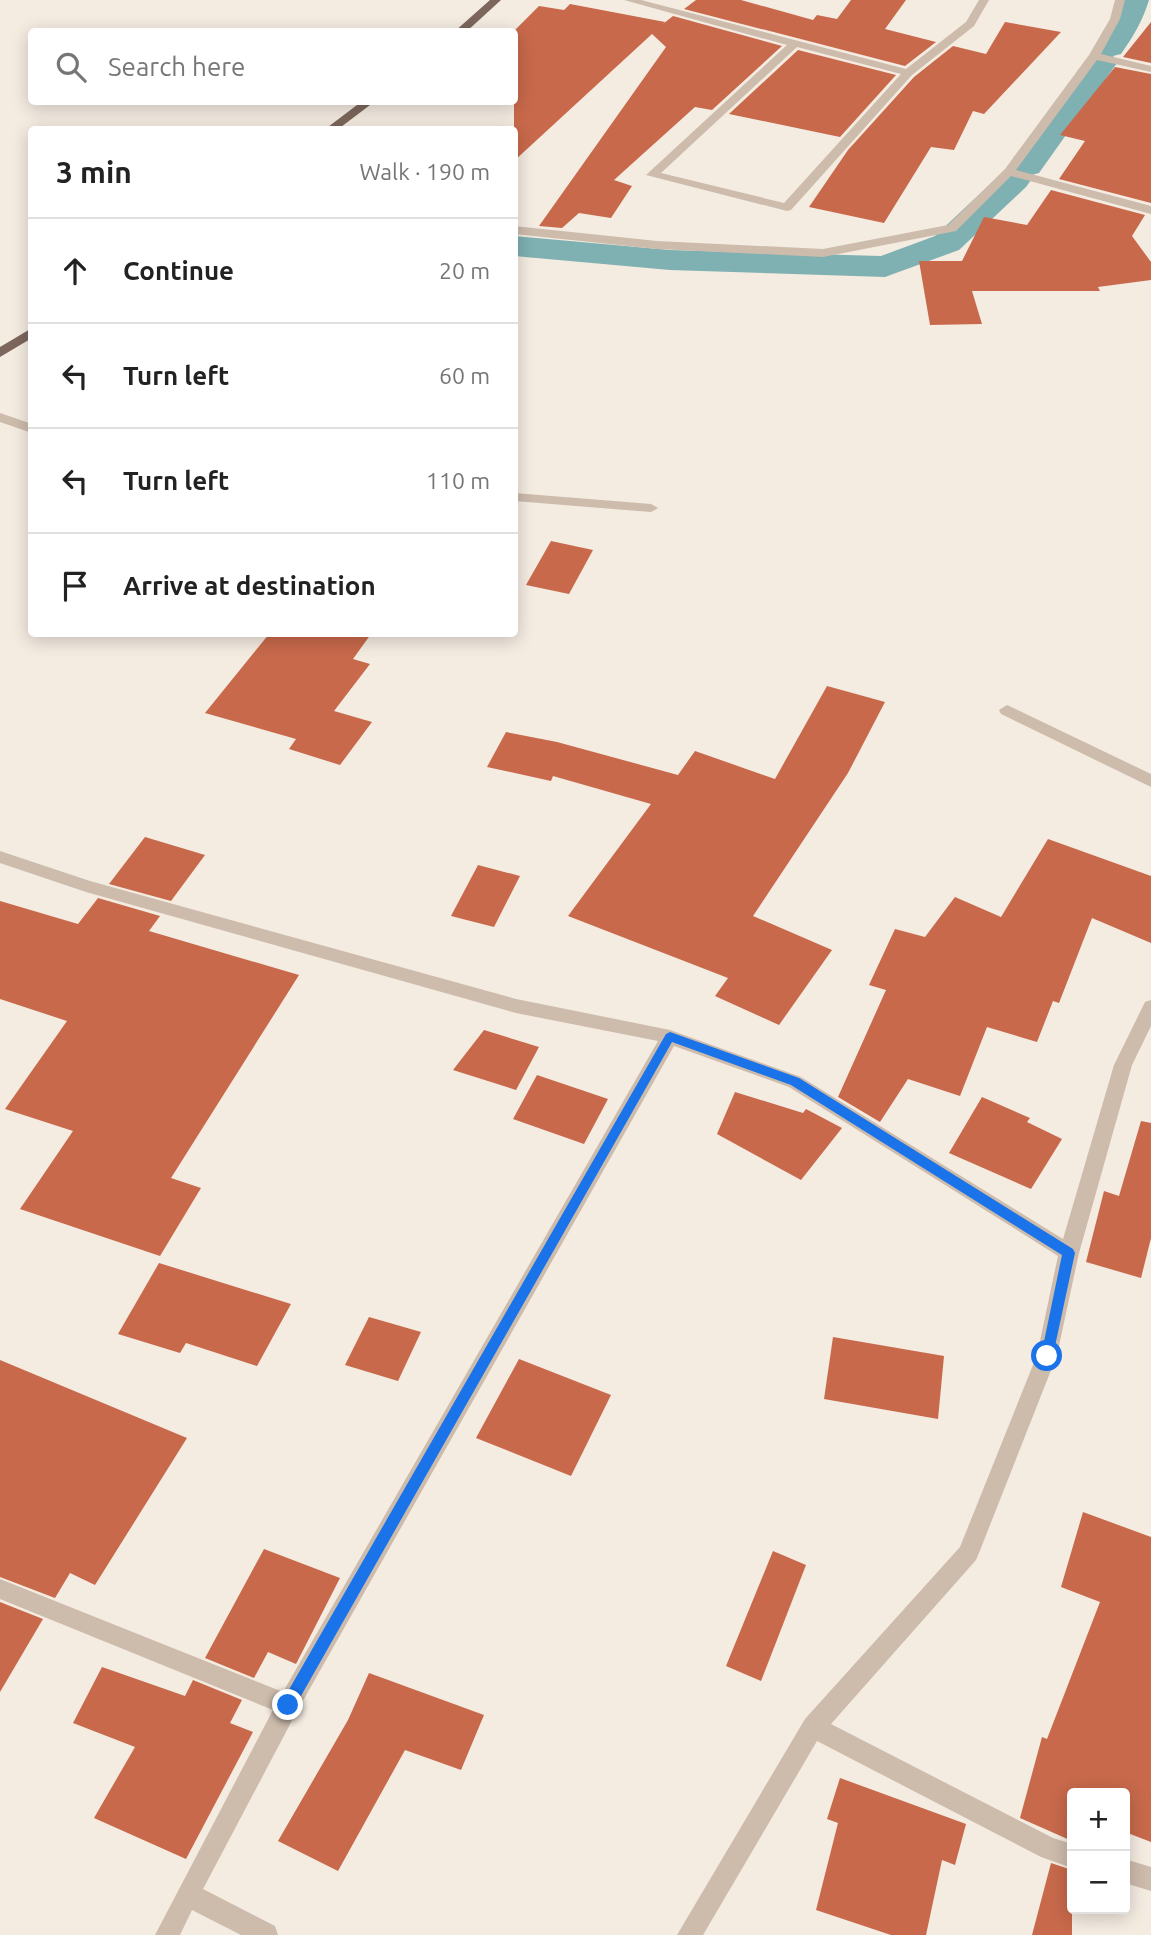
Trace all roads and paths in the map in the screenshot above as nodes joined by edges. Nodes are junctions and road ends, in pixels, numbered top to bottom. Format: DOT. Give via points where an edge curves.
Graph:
graph roads {
  1 [pos="496,0"];
  2 [pos="629,0"];
  3 [pos="984,0"];
  4 [pos="1120,0"];
  5 [pos="464,28"];
  6 [pos="795,43"];
  7 [pos="1094,57"];
  8 [pos="1151,69"];
  9 [pos="908,73"];
  10 [pos="364,105"];
  11 [pos="335,126"];
  12 [pos="1009,172"];
  13 [pos="1151,211"];
  14 [pos="518,230"];
  15 [pos="28,335"];
  16 [pos="0,353"];
  17 [pos="0,417"];
  18 [pos="28,428"];
  19 [pos="518,497"];
  20 [pos="651,508"];
  21 [pos="1007,710"];
  22 [pos="1151,781"];
  23 [pos="0,857"];
  24 [pos="1151,1007"];
  25 [pos="670,1037"];
  26 [pos="1069,1253"];
  27 [pos="0,1589"];
  28 [pos="288,1705"];
  29 [pos="813,1727"];
  30 [pos="1067,1854"];
  31 [pos="1130,1873"];
  32 [pos="1151,1879"];
  33 [pos="187,1894"];
  34 [pos="167,1935"];
  35 [pos="266,1935"];
  36 [pos="689,1935"];
  1 -- 5 [label="main road"];
  2 -- 6 [label="street"];
  3 -- 9 [label="street" via="970,24"];
  4 -- 7 [label="street"];
  6 -- 9 [label="street"];
  6 -- 9 [label="street" via="652,175 787,207"];
  7 -- 8 [label="street"];
  7 -- 12 [label="street"];
  10 -- 11 [label="main road"];
  12 -- 13 [label="street"];
  12 -- 14 [label="street" via="952,228 823,253"];
  15 -- 16 [label="main road"];
  17 -- 18 [label="street"];
  19 -- 20 [label="street"];
  21 -- 22 [label="street"];
  23 -- 25 [label="street" via="86,886 516,1006"];
  24 -- 26 [label="street" via="1123,1065"];
  25 -- 26 [label="street" via="795,1082"];
  25 -- 28 [label="street"];
  26 -- 29 [label="street" via="1047,1356 968,1553"];
  27 -- 28 [label="street"];
  28 -- 33 [label="street"];
  29 -- 30 [label="street"];
  29 -- 36 [label="street"];
  31 -- 32 [label="street"];
  33 -- 34 [label="street"];
  33 -- 35 [label="street"];
}
